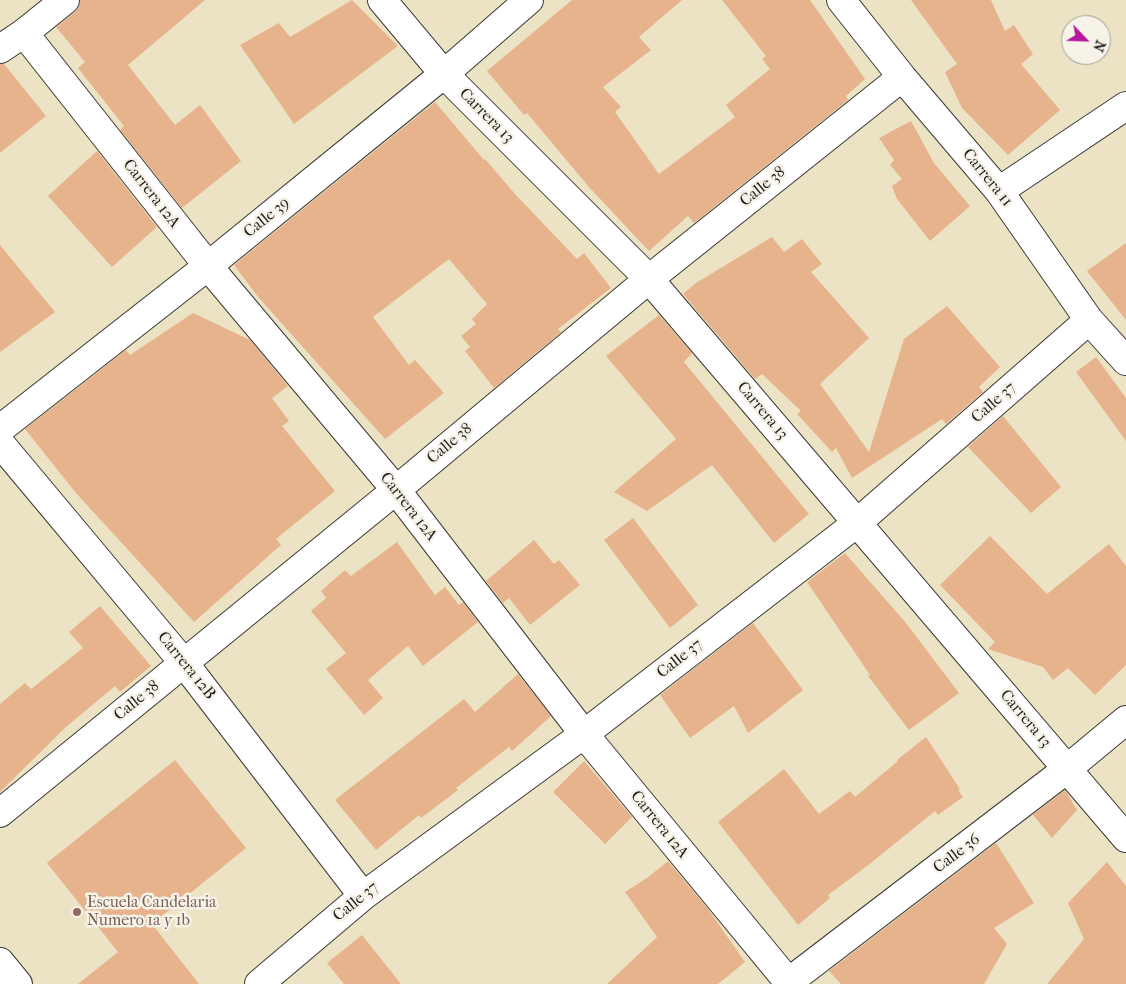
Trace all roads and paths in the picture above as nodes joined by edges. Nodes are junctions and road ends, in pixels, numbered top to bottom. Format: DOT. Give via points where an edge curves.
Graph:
graph roads {
  1 [pos="65,0"];
  2 [pos="382,0"];
  3 [pos="528,0"];
  4 [pos="841,0"];
  5 [pos="24,33"];
  6 [pos="0,49"];
  7 [pos="444,74"];
  8 [pos="902,77"];
  9 [pos="1126,106"];
  10 [pos="999,191"];
  11 [pos="208,266"];
  12 [pos="649,279"];
  13 [pos="1089,320"];
  14 [pos="1126,361"];
  15 [pos="0,429"];
  16 [pos="0,443"];
  17 [pos="396,490"];
  18 [pos="857,523"];
  19 [pos="184,663"];
  20 [pos="1126,720"];
  21 [pos="584,734"];
  22 [pos="1067,769"];
  23 [pos="0,813"];
  24 [pos="1126,838"];
  25 [pos="363,896"];
  26 [pos="0,962"];
  27 [pos="788,983"];
  28 [pos="18,984"];
  29 [pos="258,984"];
  1 -- 5 [label="street"];
  2 -- 7 [label="street, Carrera 13"];
  3 -- 7 [label="street, Calle 39"];
  4 -- 8 [label="street, Carrera 11"];
  5 -- 6 [label="street"];
  5 -- 11 [label="street, Carrera 12A"];
  7 -- 11 [label="street, Calle 39"];
  7 -- 12 [label="street, Carrera 13"];
  8 -- 10 [label="street, Carrera 11"];
  8 -- 12 [label="street, Calle 38"];
  9 -- 10 [label="street"];
  10 -- 13 [label="street, Carrera 11"];
  11 -- 15 [label="street, Calle 39"];
  11 -- 17 [label="street, Carrera 12A"];
  12 -- 17 [label="street, Calle 38"];
  12 -- 18 [label="street, Carrera 13"];
  13 -- 14 [label="street, Carrera 11"];
  13 -- 18 [label="street, Calle 37"];
  16 -- 19 [label="street, Carrera 12B"];
  17 -- 19 [label="street, Calle 38"];
  17 -- 21 [label="street, Carrera 12A"];
  18 -- 21 [label="street, Calle 37"];
  18 -- 22 [label="street, Carrera 13"];
  19 -- 23 [label="street, Calle 38"];
  19 -- 25 [label="street, Carrera 12B"];
  20 -- 22 [label="street, Calle 36"];
  21 -- 25 [label="street, Calle 37"];
  21 -- 27 [label="street, Carrera 12A"];
  22 -- 24 [label="street, Carrera 13"];
  22 -- 27 [label="street, Calle 36"];
  25 -- 29 [label="street, Calle 37"];
  26 -- 28 [label="street"];
}
